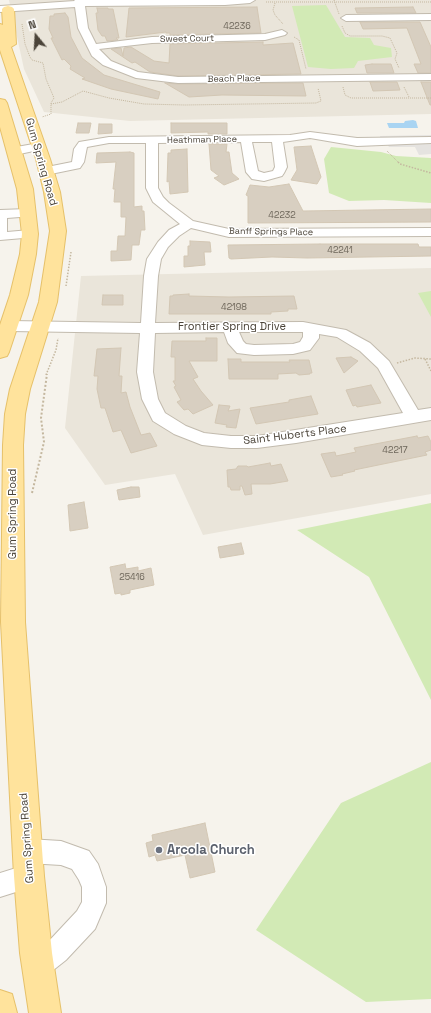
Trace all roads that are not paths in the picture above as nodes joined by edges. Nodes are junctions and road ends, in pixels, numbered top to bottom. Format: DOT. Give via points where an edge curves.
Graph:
graph roads {
  1 [pos="250,0"];
  2 [pos="79,2"];
  3 [pos="39,3"];
  4 [pos="3,16"];
  5 [pos="430,19"];
  6 [pos="343,21"];
  7 [pos="284,27"];
  8 [pos="92,47"];
  9 [pos="431,77"];
  10 [pos="0,103"];
  11 [pos="277,138"];
  12 [pos="246,139"];
  13 [pos="152,140"];
  14 [pos="428,140"];
  15 [pos="39,147"];
  16 [pos="15,152"];
  17 [pos="431,152"];
  18 [pos="46,171"];
  19 [pos="28,213"];
  20 [pos="189,224"];
  21 [pos="431,232"];
  22 [pos="30,234"];
  23 [pos="10,326"];
  24 [pos="229,327"];
  25 [pos="148,328"];
  26 [pos="311,328"];
  27 [pos="48,331"];
  28 [pos="0,352"];
  29 [pos="431,414"];
  30 [pos="413,417"];
  31 [pos="28,851"];
  32 [pos="29,876"];
  33 [pos="0,885"];
  34 [pos="38,966"];
  35 [pos="0,1006"];
  36 [pos="2,1013"];
  37 [pos="45,1013"];
  1 -- 2 [label="street"];
  2 -- 3 [label="street"];
  2 -- 8 [label="street, Beach Place" via="83,28"];
  3 -- 4 [label="street"];
  4 -- 15 [label="main road, Gum Spring Road" via="8,57"];
  5 -- 6 [label="street"];
  7 -- 8 [label="street, Sweet Court" via="265,37 162,39"];
  8 -- 9 [label="street, Beach Place" via="102,60 118,69 136,75 166,79"];
  10 -- 16 [label="main road, Gum Spring Road"];
  11 -- 12 [label="street, Heathman Place"];
  11 -- 12 [label="street" via="281,167 278,173 264,177 256,176 252,172"];
  11 -- 14 [label="street, Heathman Place" via="310,135 349,141"];
  12 -- 13 [label="street, Heathman Place"];
  13 -- 18 [label="street, Heathman Place" via="109,140 83,144 76,165"];
  13 -- 20 [label="street, Banff Springs Place" via="152,188 164,206"];
  14 -- 17 [label="street"];
  15 -- 16 [label="street"];
  15 -- 18 [label="main road, Gum Spring Road"];
  16 -- 19 [label="main road, Gum Spring Road" via="25,189"];
  18 -- 27 [label="main road, Gum Spring Road" via="58,231 48,302"];
  19 -- 22 [label="main road, Gum Spring Road"];
  19 -- 22 [label="street" via="1,214 0,236"];
  20 -- 21 [label="street, Banff Springs Place" via="229,233"];
  20 -- 25 [label="street, Saint Huberts Place" via="174,233 154,259"];
  22 -- 23 [label="main road, Gum Spring Road" via="24,274"];
  23 -- 27 [label="street, Frontier Spring Drive"];
  23 -- 28 [label="main road, Gum Spring Road"];
  24 -- 25 [label="street, Frontier Spring Drive"];
  24 -- 26 [label="street, Frontier Spring Drive"];
  24 -- 26 [label="street" via="236,343 242,349 254,350 306,346 311,338"];
  25 -- 27 [label="street, Frontier Spring Drive"];
  25 -- 30 [label="street, Saint Huberts Place" via="145,372 150,399 159,417 180,430 202,439 257,442"];
  26 -- 30 [label="street, Frontier Spring Drive" via="341,333 365,347 384,366"];
  27 -- 31 [label="main road, Gum Spring Road" via="20,390 13,445 12,612"];
  29 -- 30 [label="street, Saint Huberts Place"];
  31 -- 32 [label="main road, Gum Spring Road"];
  31 -- 34 [label="street" via="61,853 80,860 89,873 94,887 94,903 86,920 57,951"];
  32 -- 33 [label="street"];
  32 -- 34 [label="main road, Gum Spring Road"];
  34 -- 37 [label="main road, Gum Spring Road"];
  35 -- 36 [label="main road"];
}
